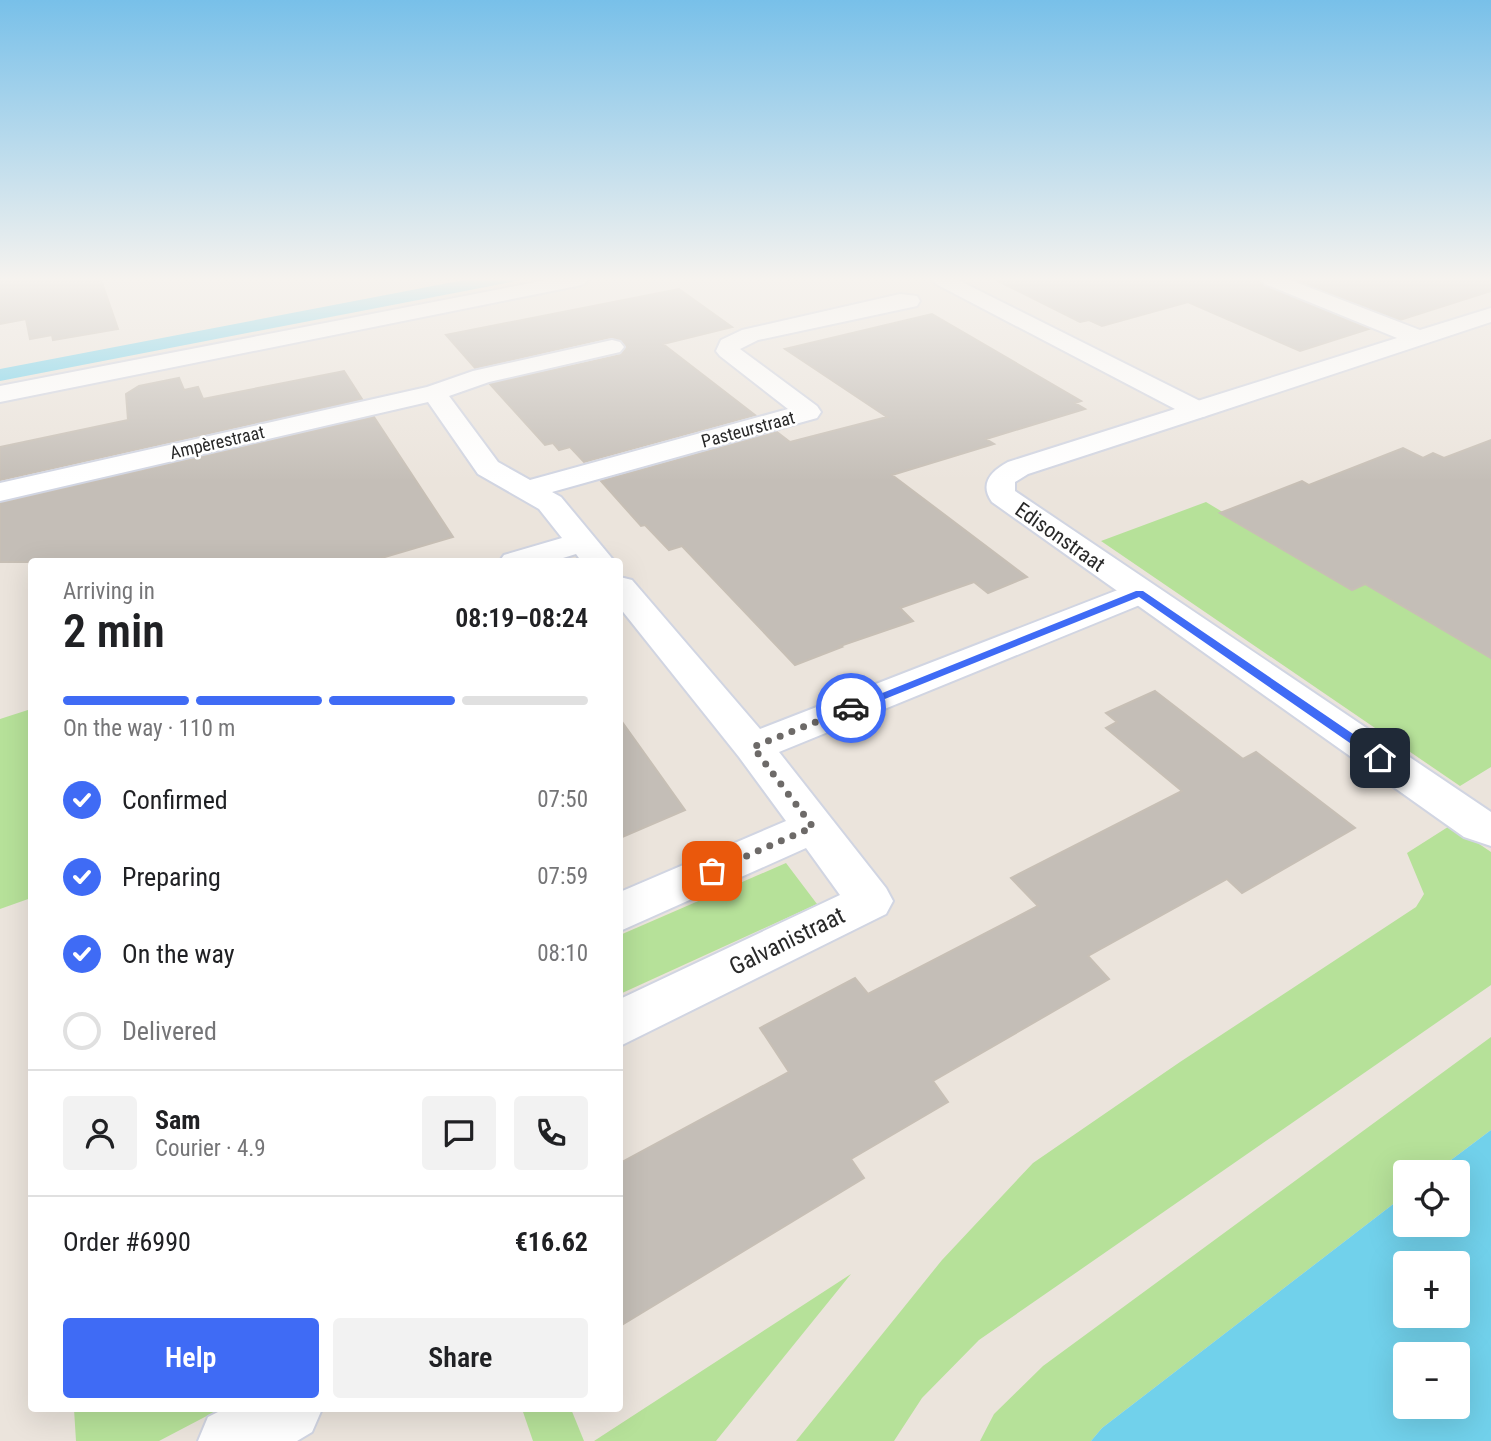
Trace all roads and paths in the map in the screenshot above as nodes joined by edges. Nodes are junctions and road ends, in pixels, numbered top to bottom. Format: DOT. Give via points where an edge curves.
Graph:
graph roads {
  1 [pos="235,347"];
  2 [pos="611,347"];
  3 [pos="729,347"];
  4 [pos="1075,347"];
  5 [pos="1390,347"];
  6 [pos="434,393"];
  7 [pos="0,394"];
  8 [pos="1197,410"];
  9 [pos="526,490"];
  10 [pos="0,492"];
  11 [pos="591,552"];
  12 [pos="545,558"];
  13 [pos="623,590"];
  14 [pos="1140,593"];
  15 [pos="753,747"];
  16 [pos="813,827"];
  17 [pos="1491,830"];
  18 [pos="623,911"];
  19 [pos="623,1022"];
  20 [pos="284,1412"];
  21 [pos="232,1441"];
  1 -- 7 [label="street"];
  2 -- 6 [label="street, Ampèrestraat" via="482,376"];
  3 -- 9 [label="street, Pasteurstraat" via="808,412"];
  4 -- 8 [label="street"];
  5 -- 8 [label="street, Edisonstraat"];
  6 -- 9 [label="street" via="488,468"];
  6 -- 10 [label="street, Ampèrestraat"];
  8 -- 14 [label="street, Edisonstraat" via="1018,468 1000,481 1002,496"];
  9 -- 11 [label="street" via="550,503"];
  11 -- 12 [label="street"];
  13 -- 15 [label="street"];
  14 -- 15 [label="street"];
  14 -- 17 [label="street, Edisonstraat"];
  15 -- 16 [label="street, Galvanistraat"];
  16 -- 18 [label="street"];
  16 -- 19 [label="street, Galvanistraat" via="870,901"];
  20 -- 21 [label="street"];
}
